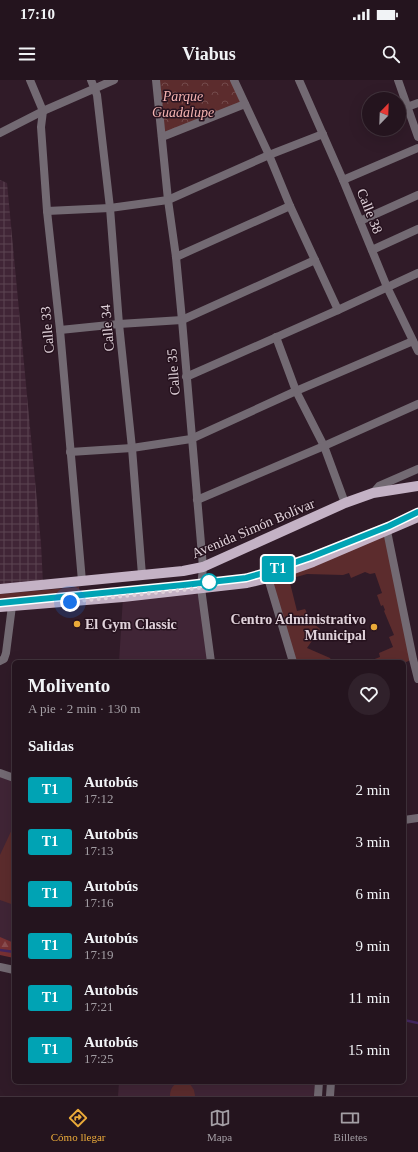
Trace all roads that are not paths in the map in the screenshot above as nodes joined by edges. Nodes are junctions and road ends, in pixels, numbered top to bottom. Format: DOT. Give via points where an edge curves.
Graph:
graph roads {
  1 [pos="30,80"];
  2 [pos="91,80"];
  3 [pos="114,80"];
  4 [pos="156,80"];
  5 [pos="234,80"];
  6 [pos="300,80"];
  7 [pos="398,80"];
  8 [pos="95,89"];
  9 [pos="245,104"];
  10 [pos="418,104"];
  11 [pos="407,107"];
  12 [pos="43,111"];
  13 [pos="0,133"];
  14 [pos="323,134"];
  15 [pos="162,137"];
  16 [pos="418,138"];
  17 [pos="418,148"];
  18 [pos="269,155"];
  19 [pos="343,180"];
  20 [pos="418,195"];
  21 [pos="168,200"];
  22 [pos="290,206"];
  23 [pos="110,208"];
  24 [pos="47,211"];
  25 [pos="360,222"];
  26 [pos="418,229"];
  27 [pos="372,250"];
  28 [pos="176,257"];
  29 [pos="315,260"];
  30 [pos="418,273"];
  31 [pos="387,287"];
  32 [pos="338,310"];
  33 [pos="182,320"];
  34 [pos="119,324"];
  35 [pos="60,330"];
  36 [pos="276,337"];
  37 [pos="413,341"];
  38 [pos="418,351"];
  39 [pos="186,377"];
  40 [pos="296,391"];
  41 [pos="418,404"];
  42 [pos="192,438"];
  43 [pos="324,446"];
  44 [pos="132,448"];
  45 [pos="70,452"];
  46 [pos="418,469"];
  47 [pos="418,486"];
  48 [pos="373,493"];
  49 [pos="197,500"];
  50 [pos="345,503"];
  51 [pos="418,517"];
  52 [pos="387,531"];
  53 [pos="203,567"];
  54 [pos="142,575"];
  55 [pos="268,578"];
  56 [pos="82,581"];
  57 [pos="201,588"];
  58 [pos="0,589"];
  59 [pos="12,606"];
  60 [pos="0,607"];
  61 [pos="413,659"];
  62 [pos="211,660"];
  63 [pos="292,660"];
  64 [pos="0,661"];
  65 [pos="406,662"];
  66 [pos="418,679"];
  67 [pos="0,773"];
  68 [pos="12,777"];
  69 [pos="418,818"];
  70 [pos="406,820"];
  71 [pos="0,967"];
  72 [pos="12,970"];
  73 [pos="319,1084"];
  74 [pos="331,1084"];
  75 [pos="318,1096"];
  76 [pos="330,1096"];
  1 -- 12 [label="street, Calle 33"];
  2 -- 8 [label="street, Calle 34"];
  3 -- 8 [label="street"];
  4 -- 15 [label="street, Calle 35"];
  5 -- 9 [label="street"];
  6 -- 14 [label="street, Calle 38"];
  7 -- 11 [label="street"];
  8 -- 12 [label="street"];
  8 -- 23 [label="street, Calle 34"];
  9 -- 15 [label="street"];
  9 -- 18 [label="street"];
  10 -- 11 [label="street"];
  11 -- 16 [label="street"];
  12 -- 13 [label="street"];
  12 -- 24 [label="street, Calle 33" via="41,126"];
  14 -- 18 [label="street"];
  14 -- 19 [label="street, Calle 38"];
  15 -- 21 [label="street, Calle 35"];
  17 -- 19 [label="street"];
  18 -- 21 [label="street"];
  18 -- 22 [label="street"];
  19 -- 25 [label="street, Calle 38"];
  20 -- 25 [label="street"];
  21 -- 23 [label="street"];
  21 -- 28 [label="street, Calle 35"];
  22 -- 28 [label="street"];
  22 -- 29 [label="street"];
  23 -- 24 [label="street"];
  23 -- 34 [label="street, Calle 34"];
  24 -- 35 [label="street, Calle 33"];
  25 -- 27 [label="street, Calle 38"];
  26 -- 27 [label="street"];
  27 -- 31 [label="street, Calle 38"];
  28 -- 33 [label="street, Calle 35"];
  29 -- 32 [label="street"];
  29 -- 33 [label="street"];
  30 -- 31 [label="street"];
  31 -- 32 [label="street"];
  31 -- 37 [label="street, Calle 38"];
  32 -- 36 [label="street"];
  33 -- 34 [label="street"];
  33 -- 39 [label="street, Calle 35"];
  34 -- 35 [label="street"];
  34 -- 44 [label="street, Calle 34"];
  35 -- 45 [label="street, Calle 33"];
  36 -- 39 [label="street"];
  36 -- 40 [label="street"];
  37 -- 38 [label="street, Calle 38"];
  37 -- 40 [label="street"];
  39 -- 42 [label="street, Calle 35"];
  40 -- 42 [label="street"];
  40 -- 43 [label="street"];
  41 -- 43 [label="street"];
  42 -- 44 [label="street"];
  42 -- 49 [label="street, Calle 35"];
  43 -- 49 [label="street"];
  43 -- 50 [label="street"];
  44 -- 45 [label="street"];
  44 -- 54 [label="street, Calle 34"];
  45 -- 56 [label="street, Calle 33"];
  46 -- 48 [label="street" via="379,486"];
  47 -- 48 [label="main road, Avenida Simón Bolívar"];
  48 -- 50 [label="main road, Avenida Simón Bolívar"];
  49 -- 53 [label="street, Calle 35"];
  50 -- 53 [label="main road, Avenida Simón Bolívar"];
  51 -- 52 [label="main road"];
  52 -- 55 [label="main road"];
  52 -- 61 [label="street"];
  53 -- 54 [label="main road, Avenida Simón Bolívar"];
  53 -- 57 [label="street, Calle 35"];
  54 -- 56 [label="main road, Avenida Simón Bolívar"];
  55 -- 57 [label="main road"];
  55 -- 63 [label="street"];
  56 -- 58 [label="main road, Avenida Simón Bolívar"];
  57 -- 59 [label="main road"];
  57 -- 62 [label="street, Calle 35"];
  59 -- 60 [label="main road"];
  59 -- 64 [label="street" via="6,653"];
  61 -- 65 [label="street"];
  61 -- 66 [label="street"];
  67 -- 68 [label="street"];
  69 -- 70 [label="street"];
  71 -- 72 [label="street"];
  73 -- 75 [label="street"];
  74 -- 76 [label="street"];
}
